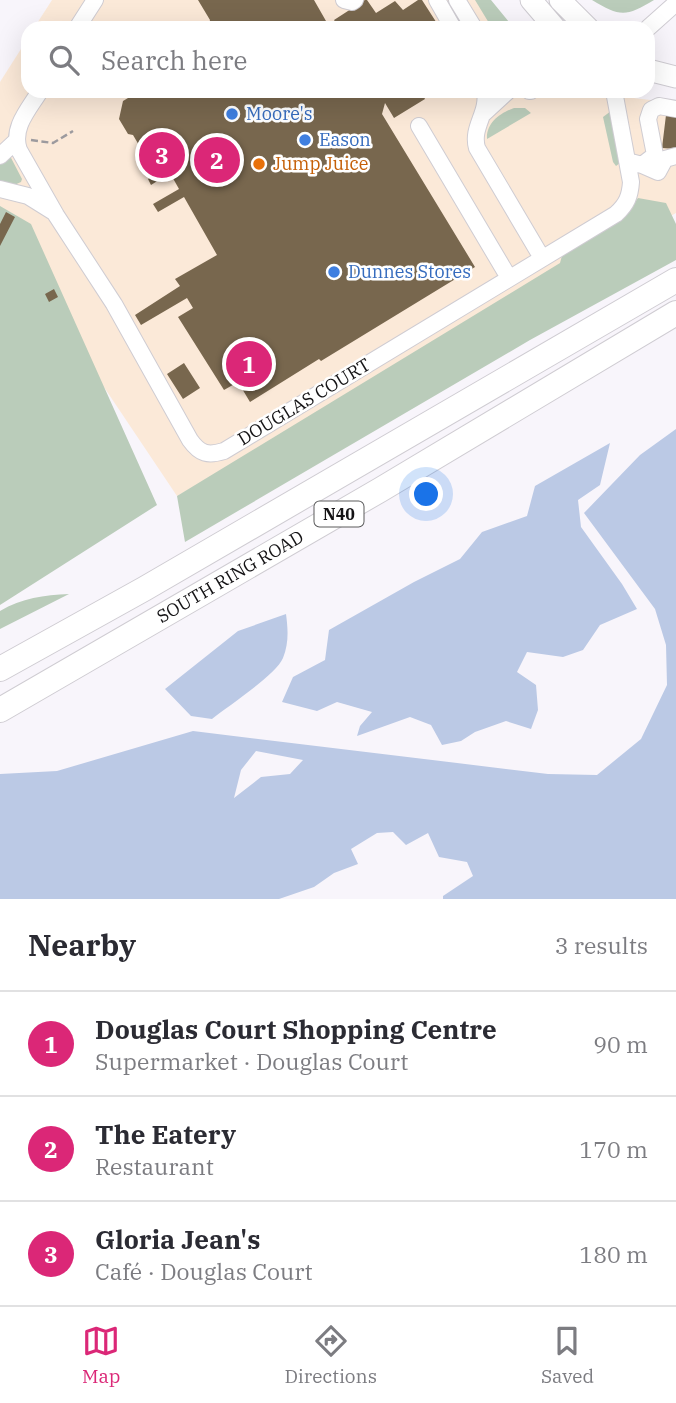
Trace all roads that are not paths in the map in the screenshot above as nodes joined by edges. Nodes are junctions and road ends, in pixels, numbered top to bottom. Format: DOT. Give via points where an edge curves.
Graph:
graph roads {
  1 [pos="95,0"];
  2 [pos="344,0"];
  3 [pos="355,0"];
  4 [pos="437,0"];
  5 [pos="457,0"];
  6 [pos="531,0"];
  7 [pos="560,0"];
  8 [pos="676,3"];
  9 [pos="82,21"];
  10 [pos="449,21"];
  11 [pos="470,21"];
  12 [pos="549,21"];
  13 [pos="581,21"];
  14 [pos="655,22"];
  15 [pos="655,72"];
  16 [pos="676,77"];
  17 [pos="36,98"];
  18 [pos="486,98"];
  19 [pos="501,98"];
  20 [pos="616,98"];
  21 [pos="676,109"];
  22 [pos="480,119"];
  23 [pos="419,125"];
  24 [pos="16,135"];
  25 [pos="0,156"];
  26 [pos="676,156"];
  27 [pos="635,163"];
  28 [pos="0,189"];
  29 [pos="56,215"];
  30 [pos="542,258"];
  31 [pos="509,278"];
  32 [pos="676,280"];
  33 [pos="676,313"];
  34 [pos="0,669"];
  35 [pos="0,710"];
  1 -- 9 [label="street"];
  2 -- 3 [label="street"];
  4 -- 10 [label="street"];
  5 -- 11 [label="street"];
  6 -- 12 [label="main road"];
  7 -- 13 [label="main road"];
  8 -- 14 [label="street"];
  15 -- 16 [label="main road"];
  17 -- 24 [label="street"];
  18 -- 22 [label="street"];
  19 -- 22 [label="street"];
  20 -- 27 [label="street, DOUGLAS COURT"];
  21 -- 27 [label="street" via="659,106 648,114 655,156 649,162"];
  22 -- 30 [label="street" via="474,140 477,148"];
  23 -- 31 [label="street"];
  24 -- 25 [label="street"];
  24 -- 29 [label="street, DOUGLAS COURT"];
  26 -- 27 [label="street" via="665,159 658,172"];
  27 -- 30 [label="street, DOUGLAS COURT" via="625,205"];
  28 -- 29 [label="street" via="28,196"];
  29 -- 31 [label="street, DOUGLAS COURT" via="114,304 190,440 198,451 208,454 224,451"];
  30 -- 31 [label="street, DOUGLAS COURT"];
  32 -- 34 [label="highway, SOUTH RING ROAD / N40"];
  33 -- 35 [label="highway, SOUTH RING ROAD / N40"];
}
